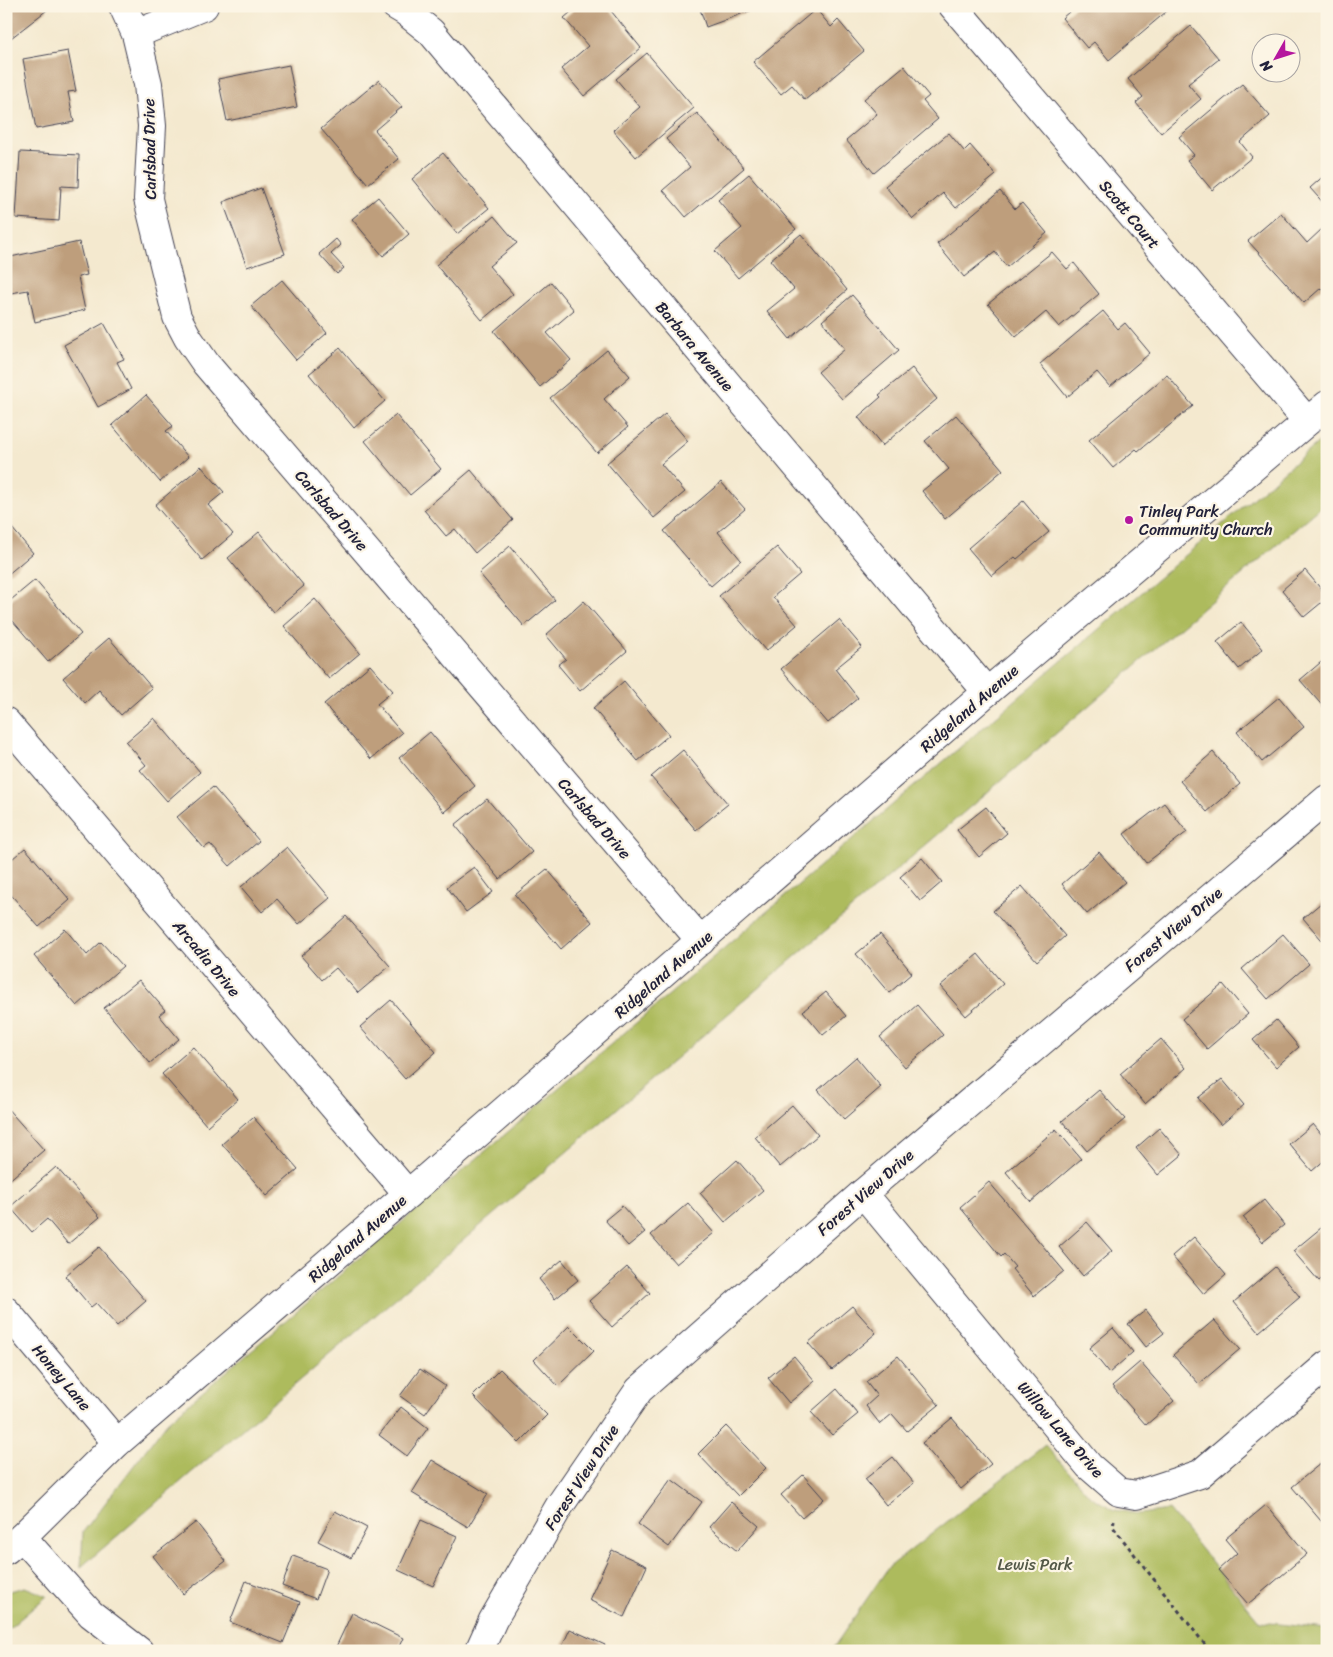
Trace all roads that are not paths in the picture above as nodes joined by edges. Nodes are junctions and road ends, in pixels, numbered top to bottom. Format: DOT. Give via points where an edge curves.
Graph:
graph roads {
  1 [pos="123,6"];
  2 [pos="204,6"];
  3 [pos="396,6"];
  4 [pos="953,6"];
  5 [pos="136,34"];
  6 [pos="1317,413"];
  7 [pos="987,692"];
  8 [pos="6,722"];
  9 [pos="1327,799"];
  10 [pos="701,941"];
  11 [pos="862,1193"];
  12 [pos="408,1194"];
  13 [pos="6,1311"];
  14 [pos="1327,1365"];
  15 [pos="117,1443"];
  16 [pos="14,1544"];
  17 [pos="139,1651"];
  18 [pos="479,1651"];
  1 -- 5 [label="street, Carlsbad Drive"];
  2 -- 5 [label="street"];
  3 -- 7 [label="street, Barbara Avenue" via="431,32"];
  4 -- 6 [label="street, Scott Court"];
  5 -- 10 [label="street, Carlsbad Drive" via="148,84 152,126 148,199 177,317 188,338 206,364"];
  6 -- 7 [label="street, Ridgeland Avenue"];
  7 -- 10 [label="street, Ridgeland Avenue"];
  8 -- 12 [label="street, Arcadia Drive"];
  9 -- 11 [label="street, Forest View Drive"];
  10 -- 12 [label="street, Ridgeland Avenue"];
  11 -- 14 [label="street, Willow Lane Drive" via="1089,1466 1119,1492 1136,1495 1200,1474"];
  11 -- 18 [label="street, Forest View Drive" via="639,1390 560,1505 493,1620"];
  12 -- 15 [label="street, Ridgeland Avenue"];
  13 -- 15 [label="street, Honey Lane"];
  15 -- 16 [label="street, Ridgeland Avenue"];
  16 -- 17 [label="street" via="91,1614"];
}
